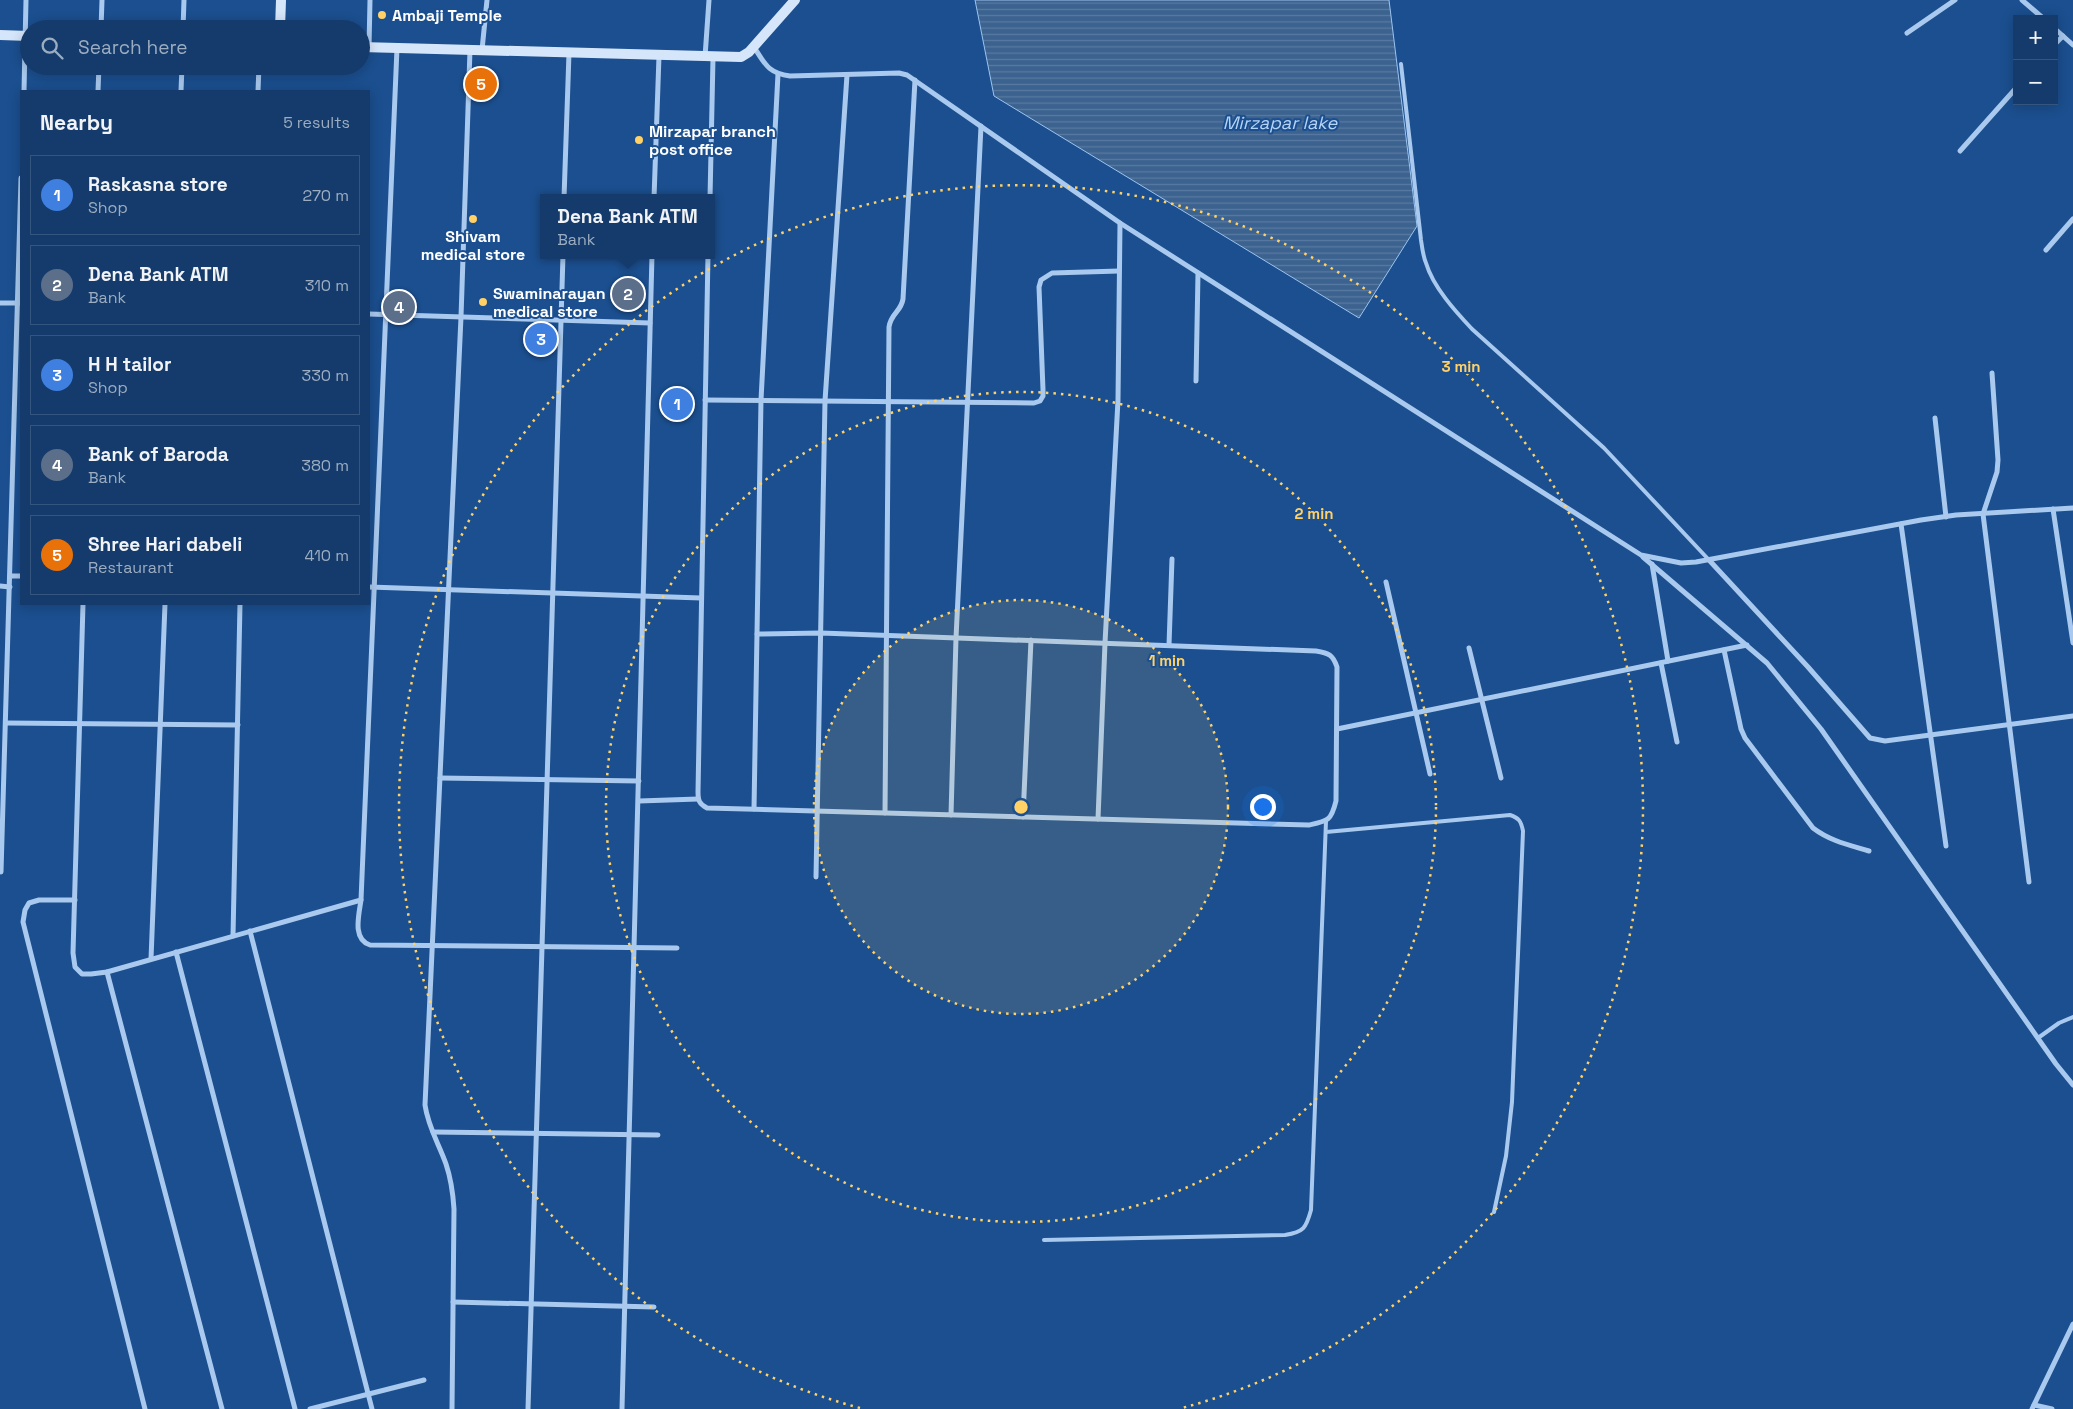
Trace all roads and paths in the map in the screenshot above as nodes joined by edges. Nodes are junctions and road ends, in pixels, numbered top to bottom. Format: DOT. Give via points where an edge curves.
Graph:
graph roads {
  1 [pos="26,0"];
  2 [pos="102,0"];
  3 [pos="184,0"];
  4 [pos="282,0"];
  5 [pos="370,0"];
  6 [pos="487,0"];
  7 [pos="709,0"];
  8 [pos="795,0"];
  9 [pos="1955,0"];
  10 [pos="2022,0"];
  11 [pos="2039,15"];
  12 [pos="27,20"];
  13 [pos="101,20"];
  14 [pos="183,20"];
  15 [pos="281,20"];
  16 [pos="368,20"];
  17 [pos="2058,32"];
  18 [pos="1907,33"];
  19 [pos="0,36"];
  20 [pos="20,36"];
  21 [pos="2063,36"];
  22 [pos="2058,41"];
  23 [pos="2073,45"];
  24 [pos="370,47"];
  25 [pos="753,47"];
  26 [pos="397,48"];
  27 [pos="470,50"];
  28 [pos="482,50"];
  29 [pos="569,53"];
  30 [pos="659,56"];
  31 [pos="709,57"];
  32 [pos="1401,64"];
  33 [pos="778,74"];
  34 [pos="25,75"];
  35 [pos="99,75"];
  36 [pos="182,75"];
  37 [pos="259,75"];
  38 [pos="847,75"];
  39 [pos="915,80"];
  40 [pos="24,90"];
  41 [pos="98,90"];
  42 [pos="181,90"];
  43 [pos="258,90"];
  44 [pos="2013,91"];
  45 [pos="980,126"];
  46 [pos="1960,151"];
  47 [pos="564,194"];
  48 [pos="654,194"];
  49 [pos="710,194"];
  50 [pos="2073,219"];
  51 [pos="1120,223"];
  52 [pos="20,240"];
  53 [pos="2046,250"];
  54 [pos="563,259"];
  55 [pos="652,259"];
  56 [pos="708,259"];
  57 [pos="1118,271"];
  58 [pos="1198,273"];
  59 [pos="0,302"];
  60 [pos="19,303"];
  61 [pos="370,314"];
  62 [pos="386,315"];
  63 [pos="461,317"];
  64 [pos="561,321"];
  65 [pos="650,324"];
  66 [pos="1992,373"];
  67 [pos="1196,382"];
  68 [pos="705,400"];
  69 [pos="760,400"];
  70 [pos="825,401"];
  71 [pos="888,401"];
  72 [pos="967,402"];
  73 [pos="1936,418"];
  74 [pos="2073,508"];
  75 [pos="2052,509"];
  76 [pos="1983,514"];
  77 [pos="1946,517"];
  78 [pos="1901,524"];
  79 [pos="1641,555"];
  80 [pos="1172,559"];
  81 [pos="1709,560"];
  82 [pos="1652,564"];
  83 [pos="10,576"];
  84 [pos="20,576"];
  85 [pos="1386,582"];
  86 [pos="0,586"];
  87 [pos="10,587"];
  88 [pos="371,587"];
  89 [pos="449,590"];
  90 [pos="552,593"];
  91 [pos="644,596"];
  92 [pos="701,598"];
  93 [pos="83,605"];
  94 [pos="165,605"];
  95 [pos="240,605"];
  96 [pos="821,633"];
  97 [pos="757,634"];
  98 [pos="887,636"];
  99 [pos="956,638"];
  100 [pos="1031,640"];
  101 [pos="1105,643"];
  102 [pos="2073,643"];
  103 [pos="1169,645"];
  104 [pos="1746,645"];
  105 [pos="1469,648"];
  106 [pos="1724,650"];
  107 [pos="1668,661"];
  108 [pos="1661,663"];
  109 [pos="1482,700"];
  110 [pos="1416,713"];
  111 [pos="3,714"];
  112 [pos="2073,716"];
  113 [pos="6,723"];
  114 [pos="80,724"];
  115 [pos="161,724"];
  116 [pos="2010,724"];
  117 [pos="238,725"];
  118 [pos="1337,729"];
  119 [pos="1930,734"];
  120 [pos="1677,742"];
  121 [pos="1430,774"];
  122 [pos="440,778"];
  123 [pos="1501,778"];
  124 [pos="547,780"];
  125 [pos="639,781"];
  126 [pos="698,799"];
  127 [pos="639,801"];
  128 [pos="754,809"];
  129 [pos="818,810"];
  130 [pos="885,812"];
  131 [pos="951,814"];
  132 [pos="1023,816"];
  133 [pos="1098,819"];
  134 [pos="1326,821"];
  135 [pos="1326,832"];
  136 [pos="1946,846"];
  137 [pos="1869,851"];
  138 [pos="2,872"];
  139 [pos="816,877"];
  140 [pos="2029,882"];
  141 [pos="75,900"];
  142 [pos="360,900"];
  143 [pos="250,931"];
  144 [pos="233,936"];
  145 [pos="433,944"];
  146 [pos="542,946"];
  147 [pos="635,947"];
  148 [pos="678,948"];
  149 [pos="176,952"];
  150 [pos="151,959"];
  151 [pos="107,972"];
  152 [pos="2073,1017"];
  153 [pos="2038,1038"];
  154 [pos="2073,1085"];
  155 [pos="433,1132"];
  156 [pos="536,1134"];
  157 [pos="630,1135"];
  158 [pos="658,1135"];
  159 [pos="1494,1212"];
  160 [pos="1044,1240"];
  161 [pos="453,1302"];
  162 [pos="531,1304"];
  163 [pos="625,1306"];
  164 [pos="654,1307"];
  165 [pos="2073,1324"];
  166 [pos="424,1380"];
  167 [pos="368,1394"];
  168 [pos="2033,1407"];
  169 [pos="145,1409"];
  170 [pos="222,1409"];
  171 [pos="295,1409"];
  172 [pos="310,1409"];
  173 [pos="372,1409"];
  174 [pos="452,1409"];
  175 [pos="528,1409"];
  176 [pos="622,1409"];
  177 [pos="2052,1409"];
  1 -- 12 [label="street"];
  2 -- 13 [label="street"];
  3 -- 14 [label="street"];
  4 -- 15 [label="street"];
  5 -- 16 [label="street"];
  6 -- 28 [label="street"];
  7 -- 31 [label="street"];
  8 -- 25 [label="street"];
  9 -- 18 [label="street"];
  10 -- 11 [label="street"];
  17 -- 21 [label="street"];
  19 -- 20 [label="street"];
  21 -- 22 [label="street"];
  21 -- 23 [label="street"];
  24 -- 26 [label="street"];
  25 -- 31 [label="street" via="741,57"];
  25 -- 33 [label="street" via="767,68"];
  26 -- 27 [label="street"];
  26 -- 62 [label="street"];
  27 -- 28 [label="street"];
  27 -- 63 [label="street"];
  28 -- 29 [label="street"];
  29 -- 30 [label="street"];
  29 -- 47 [label="street"];
  30 -- 31 [label="street"];
  30 -- 48 [label="street"];
  31 -- 49 [label="street"];
  32 -- 81 [label="lane" via="1421,240 1426,265 1438,287 1472,329 1604,448"];
  33 -- 38 [label="street"];
  33 -- 69 [label="street"];
  34 -- 40 [label="street"];
  35 -- 41 [label="street"];
  36 -- 42 [label="street"];
  37 -- 43 [label="street"];
  38 -- 39 [label="street" via="898,73"];
  38 -- 70 [label="street"];
  39 -- 45 [label="street"];
  39 -- 71 [label="street" via="903,299 902,306 890,321"];
  44 -- 46 [label="street"];
  45 -- 51 [label="street"];
  45 -- 72 [label="street"];
  50 -- 53 [label="street"];
  51 -- 57 [label="street"];
  51 -- 58 [label="street"];
  52 -- 60 [label="street"];
  54 -- 64 [label="street"];
  55 -- 65 [label="street"];
  56 -- 68 [label="street"];
  57 -- 72 [label="street" via="1052,273 1040,280 1044,390 1040,401"];
  57 -- 101 [label="street" via="1118,400"];
  58 -- 67 [label="street"];
  58 -- 79 [label="street"];
  59 -- 60 [label="street"];
  60 -- 83 [label="street"];
  61 -- 62 [label="street"];
  62 -- 63 [label="street"];
  62 -- 88 [label="street"];
  63 -- 64 [label="street"];
  63 -- 89 [label="street"];
  64 -- 65 [label="street"];
  64 -- 90 [label="street"];
  65 -- 91 [label="street"];
  66 -- 76 [label="street" via="1998,460"];
  68 -- 69 [label="street"];
  68 -- 92 [label="street"];
  69 -- 70 [label="street"];
  69 -- 97 [label="street"];
  70 -- 71 [label="street"];
  70 -- 96 [label="street"];
  71 -- 72 [label="street"];
  71 -- 98 [label="street"];
  72 -- 99 [label="street"];
  73 -- 77 [label="street"];
  74 -- 75 [label="street"];
  75 -- 76 [label="street"];
  75 -- 102 [label="street"];
  76 -- 77 [label="street"];
  76 -- 116 [label="street"];
  77 -- 78 [label="street"];
  78 -- 81 [label="street"];
  78 -- 119 [label="street"];
  79 -- 81 [label="street" via="1682,563"];
  79 -- 82 [label="street"];
  80 -- 103 [label="street"];
  81 -- 119 [label="street" via="1870,738 1885,741"];
  82 -- 104 [label="street"];
  82 -- 107 [label="street"];
  83 -- 84 [label="street"];
  83 -- 87 [label="street"];
  85 -- 110 [label="street"];
  86 -- 87 [label="street"];
  87 -- 111 [label="street"];
  88 -- 89 [label="street"];
  88 -- 142 [label="street"];
  89 -- 90 [label="street"];
  89 -- 122 [label="street"];
  90 -- 91 [label="street"];
  90 -- 124 [label="street"];
  91 -- 92 [label="street"];
  91 -- 125 [label="street"];
  92 -- 126 [label="street"];
  93 -- 114 [label="street"];
  94 -- 115 [label="street"];
  95 -- 117 [label="street"];
  96 -- 97 [label="street"];
  96 -- 98 [label="street"];
  96 -- 129 [label="street"];
  97 -- 128 [label="street"];
  98 -- 99 [label="street"];
  98 -- 130 [label="street"];
  99 -- 100 [label="street"];
  99 -- 131 [label="street"];
  100 -- 101 [label="street"];
  100 -- 132 [label="street"];
  101 -- 103 [label="street"];
  101 -- 133 [label="street"];
  103 -- 118 [label="street" via="1328,653 1334,658 1337,668"];
  104 -- 106 [label="street"];
  104 -- 153 [label="street" via="1767,663 1821,729"];
  105 -- 109 [label="street"];
  106 -- 107 [label="street"];
  106 -- 137 [label="street" via="1741,729 1753,750 1813,828 1824,836"];
  107 -- 108 [label="street"];
  108 -- 109 [label="street"];
  108 -- 120 [label="street"];
  109 -- 110 [label="street"];
  109 -- 123 [label="street"];
  110 -- 118 [label="street"];
  110 -- 121 [label="street"];
  111 -- 113 [label="street"];
  112 -- 116 [label="street"];
  113 -- 114 [label="street"];
  113 -- 138 [label="street"];
  114 -- 115 [label="street"];
  114 -- 141 [label="street"];
  115 -- 117 [label="street"];
  115 -- 150 [label="street"];
  116 -- 119 [label="street"];
  116 -- 140 [label="street"];
  117 -- 144 [label="street"];
  118 -- 134 [label="street" via="1336,801 1333,813"];
  119 -- 136 [label="street"];
  122 -- 124 [label="street"];
  122 -- 145 [label="street"];
  124 -- 125 [label="street"];
  124 -- 146 [label="street"];
  125 -- 127 [label="street"];
  126 -- 127 [label="street"];
  126 -- 128 [label="street" via="707,808"];
  127 -- 147 [label="street"];
  128 -- 129 [label="street"];
  129 -- 130 [label="street"];
  129 -- 139 [label="street"];
  130 -- 131 [label="street"];
  131 -- 132 [label="street"];
  132 -- 133 [label="street"];
  133 -- 134 [label="street" via="1309,825"];
  134 -- 135 [label="lane"];
  135 -- 159 [label="lane" via="1510,815 1521,822 1512,1102 1506,1156"];
  135 -- 160 [label="lane" via="1311,1210 1307,1225 1299,1233 1285,1235"];
  141 -- 151 [label="street" via="73,953 76,967 82,974"];
  141 -- 169 [label="street" via="29,903 24,910 23,922"];
  142 -- 143 [label="street"];
  142 -- 145 [label="street" via="358,931 364,943"];
  143 -- 144 [label="street"];
  143 -- 167 [label="street"];
  144 -- 149 [label="street"];
  145 -- 146 [label="street"];
  145 -- 155 [label="street" via="425,1105"];
  146 -- 147 [label="street"];
  146 -- 156 [label="street"];
  147 -- 148 [label="street"];
  147 -- 157 [label="street"];
  149 -- 150 [label="street"];
  149 -- 171 [label="street"];
  150 -- 151 [label="street"];
  151 -- 170 [label="street"];
  152 -- 153 [label="lane"];
  153 -- 154 [label="street"];
  155 -- 156 [label="street"];
  155 -- 161 [label="street" via="452,1183"];
  156 -- 157 [label="street"];
  156 -- 162 [label="street"];
  157 -- 158 [label="street"];
  157 -- 163 [label="street"];
  161 -- 162 [label="street"];
  161 -- 174 [label="street"];
  162 -- 163 [label="street"];
  162 -- 175 [label="street"];
  163 -- 164 [label="street"];
  163 -- 176 [label="street"];
  165 -- 168 [label="street"];
  166 -- 167 [label="street"];
  167 -- 172 [label="street"];
  167 -- 173 [label="street"];
  168 -- 177 [label="street"];
}
